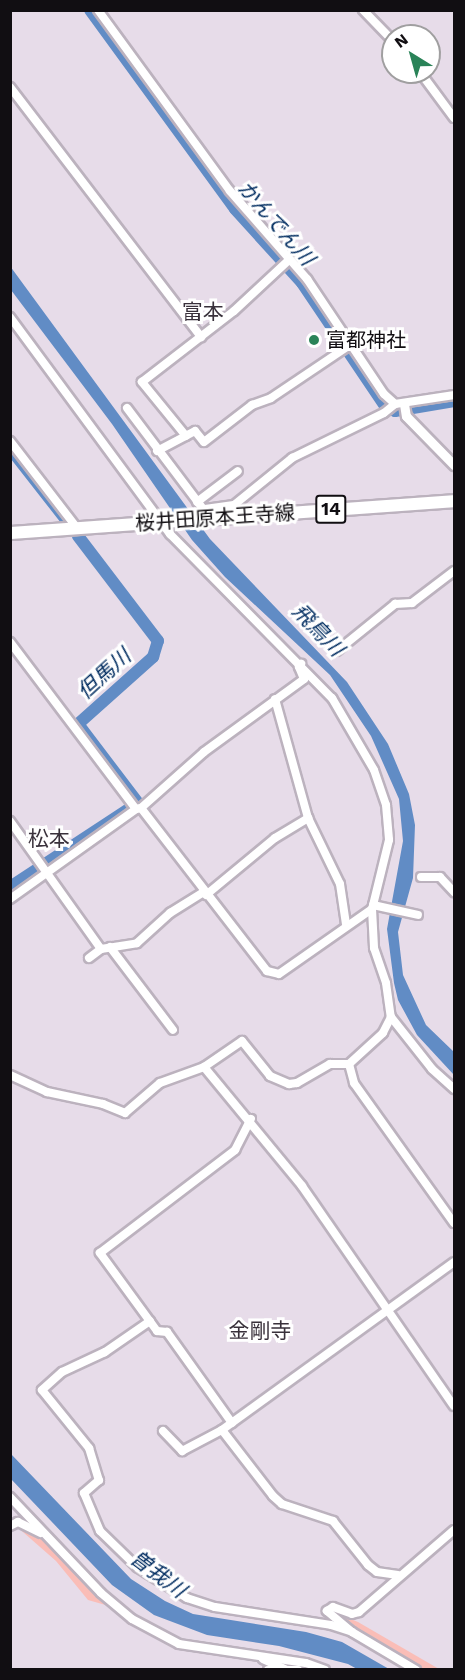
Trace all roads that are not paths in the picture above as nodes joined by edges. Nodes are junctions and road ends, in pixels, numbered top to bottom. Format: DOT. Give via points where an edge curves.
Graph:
graph roads {
  1 [pos="98,10"];
  2 [pos="363,10"];
  3 [pos="381,29"];
  4 [pos="429,84"];
  5 [pos="10,87"];
  6 [pos="454,117"];
  7 [pos="290,259"];
  8 [pos="10,317"];
  9 [pos="201,337"];
  10 [pos="350,345"];
  11 [pos="454,395"];
  12 [pos="399,404"];
  13 [pos="127,408"];
  14 [pos="186,436"];
  15 [pos="10,441"];
  16 [pos="157,451"];
  17 [pos="454,465"];
  18 [pos="238,471"];
  19 [pos="454,501"];
  20 [pos="197,502"];
  21 [pos="207,515"];
  22 [pos="160,522"];
  23 [pos="77,528"];
  24 [pos="10,533"];
  25 [pos="454,571"];
  26 [pos="10,642"];
  27 [pos="337,651"];
  28 [pos="301,664"];
  29 [pos="275,699"];
  30 [pos="138,809"];
  31 [pos="309,818"];
  32 [pos="10,821"];
  33 [pos="47,874"];
  34 [pos="421,877"];
  35 [pos="454,892"];
  36 [pos="204,894"];
  37 [pos="10,899"];
  38 [pos="372,907"];
  39 [pos="416,915"];
  40 [pos="346,924"];
  41 [pos="105,948"];
  42 [pos="89,958"];
  43 [pos="391,1017"];
  44 [pos="173,1030"];
  45 [pos="349,1064"];
  46 [pos="204,1067"];
  47 [pos="10,1075"];
  48 [pos="454,1089"];
  49 [pos="251,1119"];
  50 [pos="454,1223"];
  51 [pos="454,1262"];
  52 [pos="386,1310"];
  53 [pos="150,1321"];
  54 [pos="454,1406"];
  55 [pos="232,1423"];
  56 [pos="222,1430"];
  57 [pos="163,1431"];
  58 [pos="10,1497"];
  59 [pos="10,1526"];
  60 [pos="454,1530"];
  61 [pos="45,1535"];
  62 [pos="398,1575"];
  63 [pos="352,1632"];
  64 [pos="256,1656"];
  65 [pos="284,1668"];
  66 [pos="268,1670"];
  67 [pos="298,1670"];
  68 [pos="325,1670"];
  69 [pos="416,1670"];
  1 -- 7 [label="street" via="230,191"];
  2 -- 3 [label="street"];
  4 -- 6 [label="street"];
  5 -- 9 [label="street"];
  7 -- 9 [label="street"];
  7 -- 10 [label="street"];
  8 -- 22 [label="street"];
  9 -- 14 [label="street" via="142,382"];
  10 -- 12 [label="street"];
  10 -- 14 [label="street" via="271,398 252,405 204,442 195,431"];
  11 -- 12 [label="street"];
  12 -- 17 [label="street"];
  12 -- 21 [label="street" via="292,458 234,505"];
  13 -- 16 [label="street"];
  14 -- 16 [label="street"];
  15 -- 23 [label="street"];
  16 -- 20 [label="street"];
  18 -- 20 [label="street"];
  19 -- 21 [label="main road, 桜井田原本王寺線 / 14"];
  20 -- 21 [label="street"];
  21 -- 22 [label="main road, 桜井田原本王寺線 / 14"];
  22 -- 23 [label="main road, 桜井田原本王寺線 / 14"];
  22 -- 28 [label="street" via="229,596"];
  23 -- 24 [label="main road, 桜井田原本王寺線 / 14"];
  25 -- 27 [label="street" via="412,603 395,604"];
  26 -- 30 [label="street"];
  28 -- 29 [label="street" via="304,679"];
  28 -- 38 [label="street" via="351,725 381,788 389,840"];
  29 -- 30 [label="street" via="204,752"];
  29 -- 31 [label="street"];
  30 -- 33 [label="street"];
  30 -- 36 [label="street"];
  31 -- 36 [label="street" via="275,838"];
  31 -- 40 [label="street" via="340,884"];
  32 -- 33 [label="street"];
  33 -- 37 [label="street"];
  33 -- 41 [label="street"];
  34 -- 35 [label="street" via="440,876"];
  36 -- 40 [label="street" via="274,975"];
  36 -- 41 [label="street" via="170,913 137,943"];
  38 -- 39 [label="street"];
  38 -- 40 [label="street"];
  38 -- 43 [label="street" via="374,948 386,982"];
  41 -- 42 [label="street"];
  41 -- 44 [label="street"];
  43 -- 45 [label="street" via="383,1032"];
  43 -- 48 [label="street" via="432,1069"];
  45 -- 46 [label="street" via="330,1064 289,1084 270,1076 242,1041"];
  45 -- 50 [label="street" via="354,1083"];
  46 -- 47 [label="street" via="160,1083 124,1113 103,1104 47,1092"];
  46 -- 49 [label="street"];
  49 -- 52 [label="street" via="262,1140 302,1186"];
  49 -- 53 [label="street" via="235,1150 100,1253"];
  51 -- 52 [label="street"];
  52 -- 54 [label="street"];
  52 -- 55 [label="street"];
  53 -- 55 [label="street" via="157,1331 167,1332"];
  53 -- 63 [label="street" via="105,1352 62,1372 42,1390 89,1448 99,1480 84,1493 100,1531 137,1567 187,1598 215,1607 331,1624"];
  55 -- 56 [label="street"];
  56 -- 57 [label="street" via="182,1450"];
  56 -- 62 [label="street" via="282,1504 333,1521 368,1565 377,1572"];
  58 -- 61 [label="street"];
  59 -- 61 [label="street" via="18,1522"];
  60 -- 62 [label="street"];
  61 -- 64 [label="street" via="132,1619 179,1644"];
  62 -- 63 [label="street" via="356,1613 333,1607 327,1611"];
  63 -- 69 [label="street"];
  64 -- 65 [label="street"];
  64 -- 68 [label="street" via="306,1663"];
  65 -- 66 [label="street"];
  65 -- 67 [label="street"];
}
